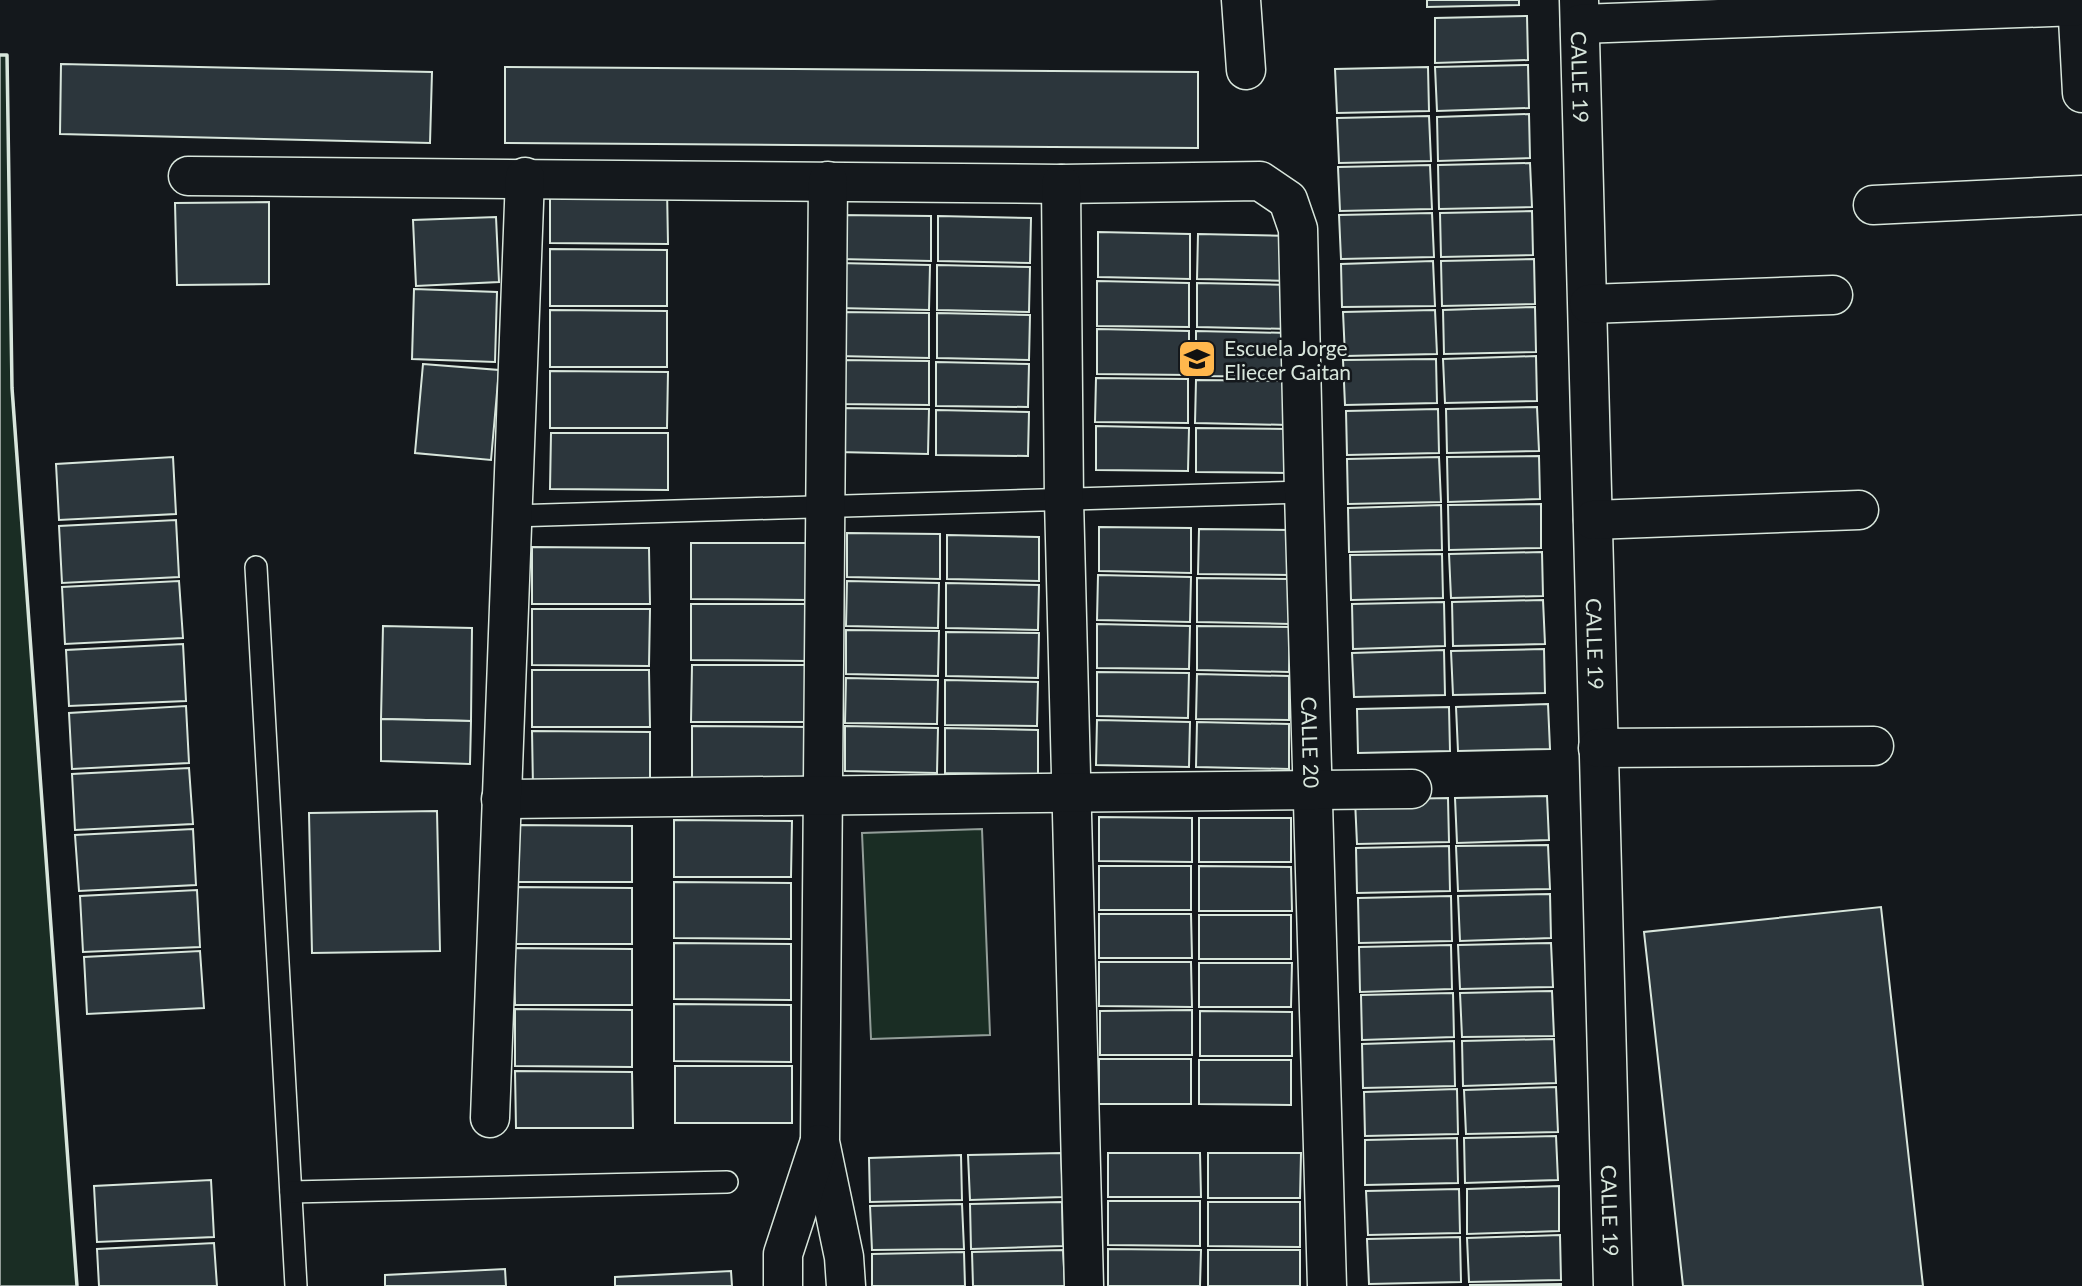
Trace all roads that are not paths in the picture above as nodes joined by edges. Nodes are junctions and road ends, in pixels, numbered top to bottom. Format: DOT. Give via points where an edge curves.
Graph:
graph roads {
  1 [pos="1241,0"];
  2 [pos="2077,3"];
  3 [pos="1580,12"];
  4 [pos="1246,71"];
  5 [pos="2082,93"];
  6 [pos="188,176"];
  7 [pos="525,177"];
  8 [pos="828,181"];
  9 [pos="1061,184"];
  10 [pos="2082,195"];
  11 [pos="1873,205"];
  12 [pos="1833,295"];
  13 [pos="1589,304"];
  14 [pos="1304,492"];
  15 [pos="1064,500"];
  16 [pos="825,506"];
  17 [pos="1858,510"];
  18 [pos="512,516"];
  19 [pos="1593,520"];
  20 [pos="256,567"];
  21 [pos="1874,746"];
  22 [pos="1598,748"];
  23 [pos="1412,789"];
  24 [pos="1312,790"];
  25 [pos="1071,793"];
  26 [pos="822,796"];
  27 [pos="501,799"];
  28 [pos="490,1118"];
  29 [pos="820,1142"];
  30 [pos="727,1182"];
  31 [pos="291,1192"];
  32 [pos="296,1286"];
  33 [pos="783,1286"];
  34 [pos="846,1286"];
  35 [pos="1084,1286"];
  36 [pos="1327,1286"];
  37 [pos="1613,1286"];
  1 -- 4 [label="street"];
  2 -- 3 [label="street"];
  2 -- 5 [label="street"];
  3 -- 13 [label="street, CALLE 19"];
  6 -- 7 [label="street"];
  7 -- 8 [label="street"];
  7 -- 18 [label="street"];
  8 -- 9 [label="street"];
  8 -- 16 [label="street"];
  9 -- 14 [label="street, CALLE 20" via="1260,181 1288,200 1298,229"];
  9 -- 15 [label="street"];
  10 -- 11 [label="street"];
  12 -- 13 [label="street"];
  13 -- 19 [label="street, CALLE 19"];
  14 -- 15 [label="lane"];
  14 -- 24 [label="street, CALLE 20"];
  15 -- 16 [label="lane"];
  15 -- 25 [label="street"];
  16 -- 18 [label="lane"];
  16 -- 26 [label="street"];
  17 -- 19 [label="street"];
  18 -- 27 [label="street"];
  19 -- 22 [label="street, CALLE 19"];
  20 -- 31 [label="lane"];
  21 -- 22 [label="street"];
  22 -- 37 [label="street, CALLE 19"];
  23 -- 24 [label="street"];
  24 -- 25 [label="street"];
  24 -- 36 [label="street, CALLE 20"];
  25 -- 26 [label="street"];
  25 -- 35 [label="street"];
  26 -- 27 [label="street"];
  26 -- 29 [label="street"];
  27 -- 28 [label="street"];
  29 -- 33 [label="street" via="783,1254"];
  29 -- 34 [label="street"];
  30 -- 31 [label="lane"];
  31 -- 32 [label="lane"];
}
